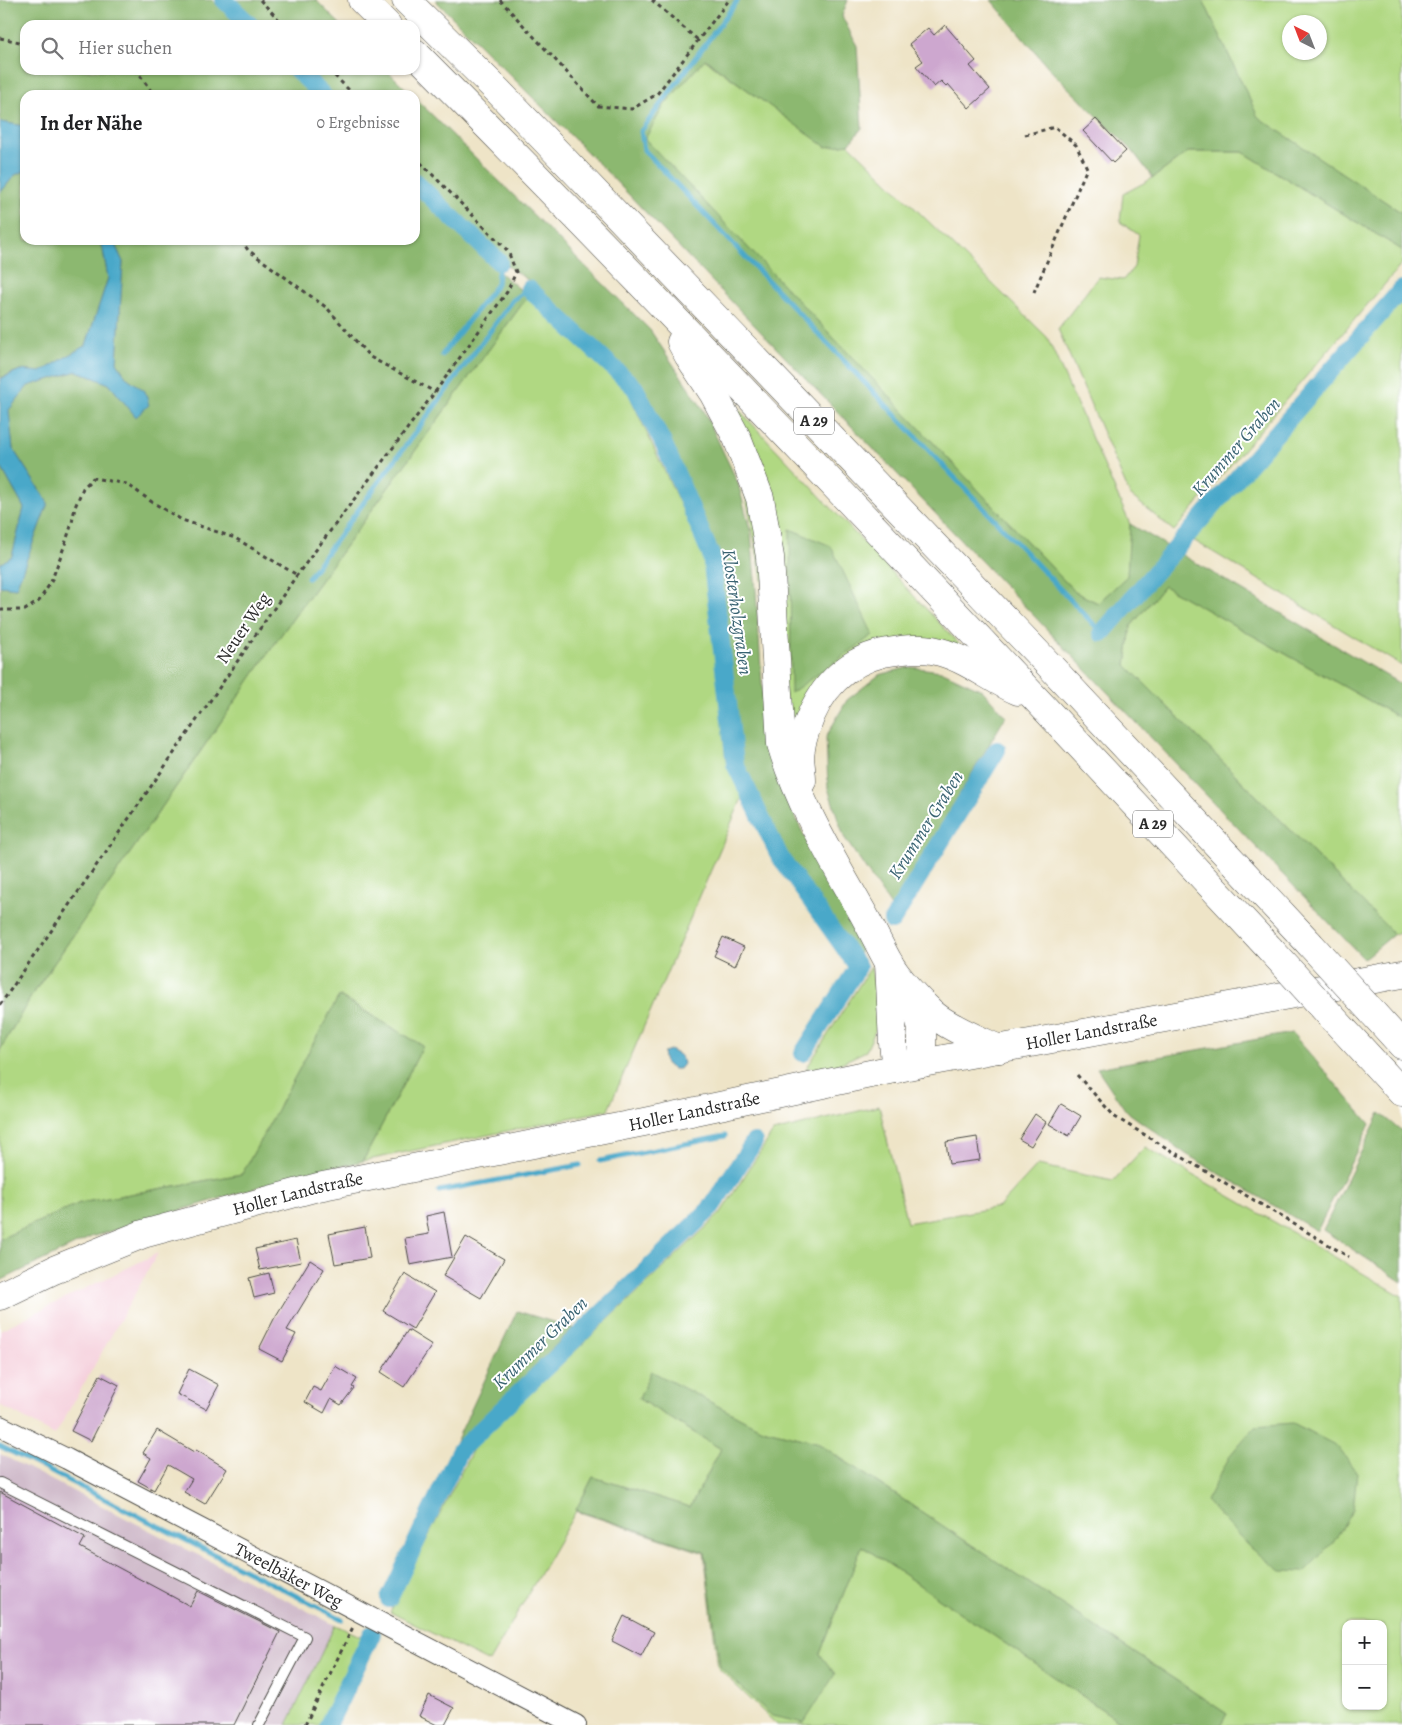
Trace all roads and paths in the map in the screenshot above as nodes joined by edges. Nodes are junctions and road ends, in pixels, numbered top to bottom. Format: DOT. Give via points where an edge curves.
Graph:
graph roads {
  1 [pos="260,0"];
  2 [pos="362,0"];
  3 [pos="406,0"];
  4 [pos="500,0"];
  5 [pos="652,0"];
  6 [pos="729,0"];
  7 [pos="279,20"];
  8 [pos="382,20"];
  9 [pos="0,38"];
  10 [pos="699,41"];
  11 [pos="20,42"];
  12 [pos="420,58"];
  13 [pos="140,75"];
  14 [pos="334,75"];
  15 [pos="150,90"];
  16 [pos="349,90"];
  17 [pos="1025,135"];
  18 [pos="420,162"];
  19 [pos="244,245"];
  20 [pos="1034,292"];
  21 [pos="667,312"];
  22 [pos="435,392"];
  23 [pos="297,575"];
  24 [pos="0,610"];
  25 [pos="1036,699"];
  26 [pos="804,805"];
  27 [pos="889,963"];
  28 [pos="1402,974"];
  29 [pos="911,991"];
  30 [pos="0,1005"];
  31 [pos="1402,1045"];
  32 [pos="999,1048"];
  33 [pos="922,1063"];
  34 [pos="896,1069"];
  35 [pos="1077,1075"];
  36 [pos="1402,1094"];
  37 [pos="1349,1256"];
  38 [pos="0,1296"];
  39 [pos="0,1426"];
  40 [pos="0,1482"];
  41 [pos="360,1612"];
  42 [pos="259,1725"];
  43 [pos="305,1725"];
  44 [pos="576,1725"];
  1 -- 7 [label="path"];
  2 -- 8 [label="main road"];
  3 -- 31 [label="main road, A 29, bridge" via="498,91 1029,645"];
  4 -- 10 [label="path" via="598,106 632,109 657,94"];
  5 -- 10 [label="path"];
  6 -- 10 [label="path"];
  9 -- 11 [label="path"];
  12 -- 21 [label="main road, A 29"];
  13 -- 15 [label="path"];
  14 -- 16 [label="path"];
  17 -- 20 [label="path" via="1055,127 1076,144 1087,168"];
  18 -- 22 [label="path, Neuer Weg" via="508,251 516,272 507,292"];
  19 -- 22 [label="path" via="327,308 370,357"];
  21 -- 25 [label="main road, A 29"];
  21 -- 26 [label="main road" via="688,356 737,438 760,498 770,557 781,744"];
  22 -- 23 [label="path, Neuer Weg"];
  23 -- 24 [label="path" via="235,538 182,520 127,484 93,478 83,488 51,582 39,600 25,610"];
  23 -- 30 [label="path, Neuer Weg"];
  25 -- 26 [label="main road" via="1002,684 970,663 931,650 894,651 852,664 836,678 812,709 800,754"];
  25 -- 36 [label="main road, A 29, bridge"];
  26 -- 27 [label="main road"];
  27 -- 29 [label="main road"];
  27 -- 34 [label="main road"];
  28 -- 32 [label="main road, Holler Landstraße"];
  29 -- 32 [label="main road" via="933,1014"];
  29 -- 33 [label="main road" via="922,1028"];
  32 -- 33 [label="main road, Holler Landstraße"];
  33 -- 34 [label="main road, Holler Landstraße"];
  34 -- 38 [label="main road, Holler Landstraße" via="318,1187 143,1234"];
  35 -- 37 [label="path" via="1115,1117"];
  39 -- 41 [label="street, Tweelbäker Weg"];
  40 -- 42 [label="lane" via="305,1637"];
  41 -- 43 [label="path"];
  41 -- 44 [label="street, Tweelbäker Weg"];
}
